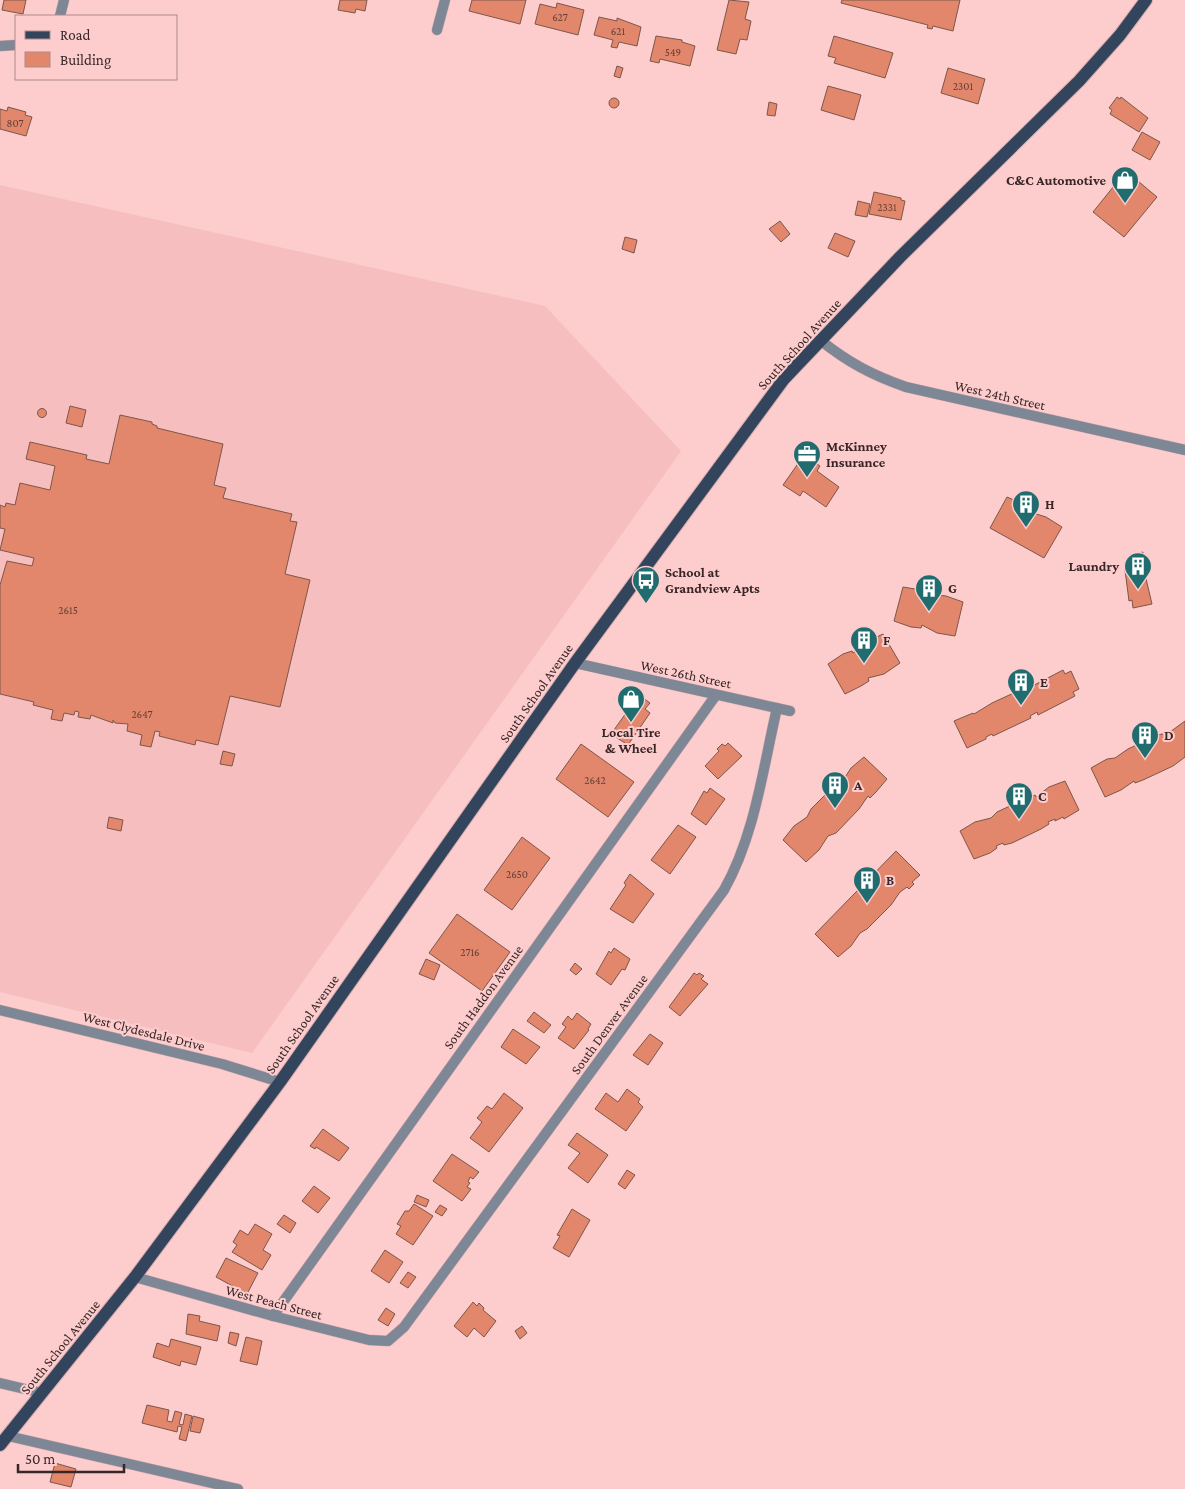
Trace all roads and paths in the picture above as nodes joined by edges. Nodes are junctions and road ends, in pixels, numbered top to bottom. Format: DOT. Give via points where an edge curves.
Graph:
graph roads {
  1 [pos="64,0"];
  2 [pos="445,0"];
  3 [pos="1146,0"];
  4 [pos="60,15"];
  5 [pos="438,30"];
  6 [pos="15,45"];
  7 [pos="0,46"];
  8 [pos="820,340"];
  9 [pos="1185,450"];
  10 [pos="575,663"];
  11 [pos="716,695"];
  12 [pos="776,708"];
  13 [pos="790,711"];
  14 [pos="0,1010"];
  15 [pos="280,1082"];
  16 [pos="135,1277"];
  17 [pos="273,1316"];
  18 [pos="404,1327"];
  19 [pos="0,1383"];
  20 [pos="42,1393"];
  21 [pos="4,1440"];
  22 [pos="238,1489"];
  1 -- 4 [label="street"];
  2 -- 5 [label="street"];
  3 -- 8 [label="main road, South School Avenue" via="1079,81"];
  6 -- 7 [label="street"];
  8 -- 9 [label="street, West 24th Street" via="845,360 876,377 906,387"];
  8 -- 10 [label="main road, South School Avenue" via="784,379"];
  10 -- 11 [label="street, West 26th Street"];
  10 -- 15 [label="main road, South School Avenue"];
  11 -- 12 [label="street, West 26th Street"];
  11 -- 17 [label="street, South Haddon Avenue"];
  12 -- 13 [label="street, West 26th Street"];
  12 -- 18 [label="street, South Denver Avenue" via="748,831 724,890"];
  14 -- 15 [label="street, West Clydesdale Drive" via="222,1064"];
  15 -- 16 [label="main road, South School Avenue"];
  16 -- 17 [label="street, West Peach Street"];
  16 -- 20 [label="main road, South School Avenue"];
  17 -- 18 [label="street, West Peach Street" via="369,1340 388,1341"];
  19 -- 20 [label="street"];
  20 -- 21 [label="main road, South School Avenue"];
  21 -- 22 [label="street"];
}
